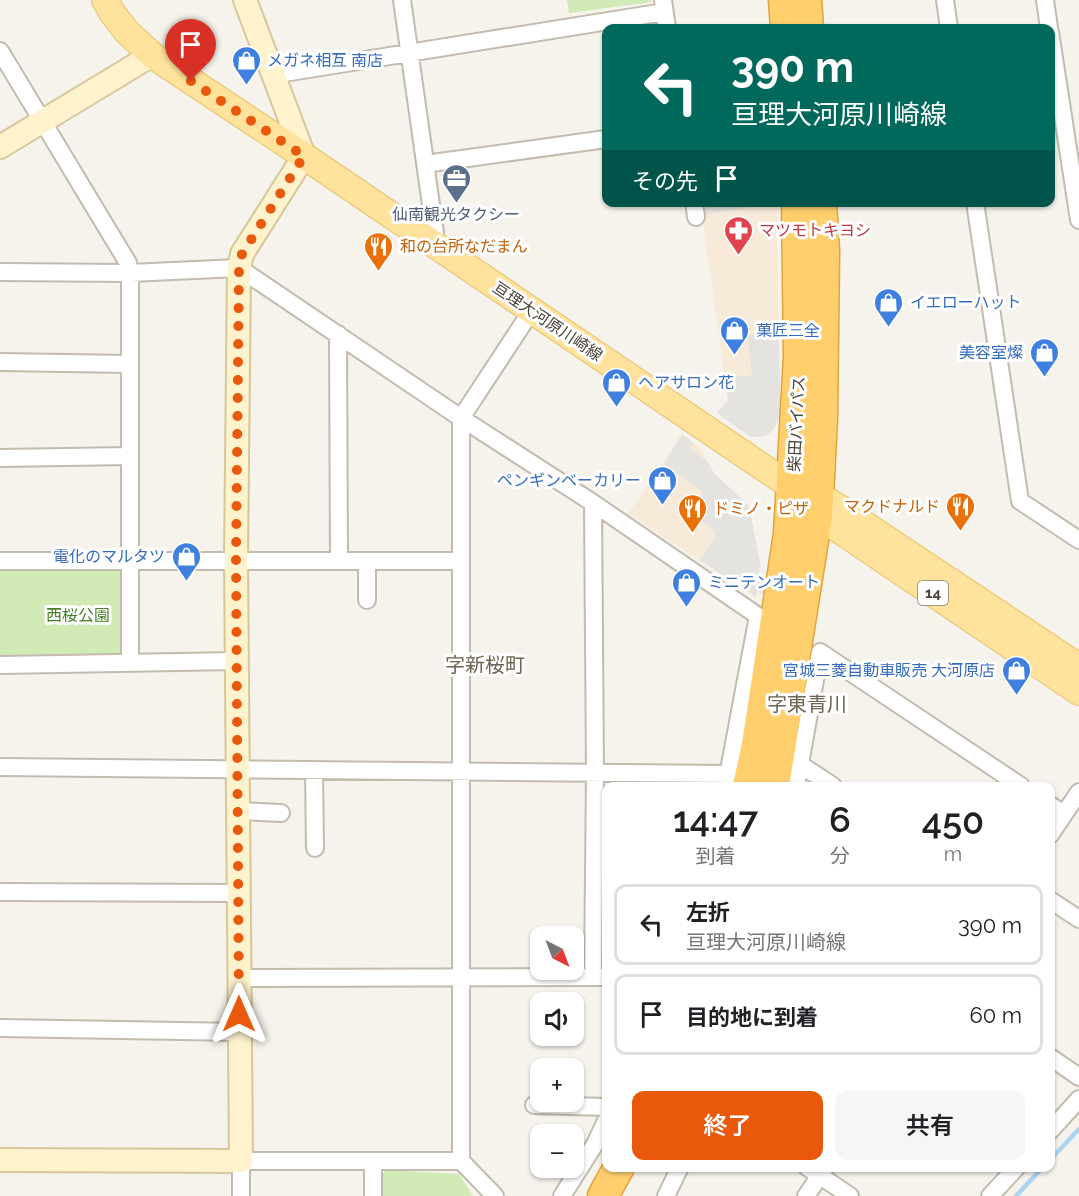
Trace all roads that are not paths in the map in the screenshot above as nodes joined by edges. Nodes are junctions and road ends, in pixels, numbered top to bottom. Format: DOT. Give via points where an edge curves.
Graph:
graph roads {
  1 [pos="105,0"];
  2 [pos="245,0"];
  3 [pos="402,0"];
  4 [pos="784,0"];
  5 [pos="806,0"];
  6 [pos="945,0"];
  7 [pos="1045,0"];
  8 [pos="665,14"];
  9 [pos="786,24"];
  10 [pos="808,24"];
  11 [pos="948,24"];
  12 [pos="1049,24"];
  13 [pos="0,51"];
  14 [pos="410,53"];
  15 [pos="152,55"];
  16 [pos="1055,63"];
  17 [pos="274,77"];
  18 [pos="42,122"];
  19 [pos="602,140"];
  20 [pos="0,147"];
  21 [pos="304,156"];
  22 [pos="425,164"];
  23 [pos="797,207"];
  24 [pos="821,207"];
  25 [pos="976,207"];
  26 [pos="1079,220"];
  27 [pos="430,241"];
  28 [pos="239,268"];
  29 [pos="0,273"];
  30 [pos="130,273"];
  31 [pos="532,310"];
  32 [pos="338,334"];
  33 [pos="0,362"];
  34 [pos="130,364"];
  35 [pos="461,418"];
  36 [pos="130,456"];
  37 [pos="0,458"];
  38 [pos="809,499"];
  39 [pos="593,503"];
  40 [pos="1079,540"];
  41 [pos="236,560"];
  42 [pos="0,561"];
  43 [pos="339,561"];
  44 [pos="367,561"];
  45 [pos="461,561"];
  46 [pos="130,562"];
  47 [pos="367,600"];
  48 [pos="1076,659"];
  49 [pos="237,661"];
  50 [pos="130,663"];
  51 [pos="0,665"];
  52 [pos="1079,692"];
  53 [pos="801,765"];
  54 [pos="0,767"];
  55 [pos="238,770"];
  56 [pos="314,770"];
  57 [pos="462,772"];
  58 [pos="595,773"];
  59 [pos="734,782"];
  60 [pos="774,782"];
  61 [pos="797,782"];
  62 [pos="827,782"];
  63 [pos="1015,782"];
  64 [pos="1079,792"];
  65 [pos="1057,810"];
  66 [pos="238,812"];
  67 [pos="281,813"];
  68 [pos="315,848"];
  69 [pos="0,892"];
  70 [pos="238,893"];
  71 [pos="1055,903"];
  72 [pos="1079,919"];
  73 [pos="461,977"];
  74 [pos="599,977"];
  75 [pos="239,978"];
  76 [pos="0,1028"];
  77 [pos="240,1032"];
  78 [pos="1055,1060"];
  79 [pos="1079,1077"];
  80 [pos="1079,1099"];
  81 [pos="584,1106"];
  82 [pos="602,1107"];
  83 [pos="1055,1125"];
  84 [pos="602,1130"];
  85 [pos="0,1160"];
  86 [pos="241,1161"];
  87 [pos="373,1161"];
  88 [pos="461,1161"];
  89 [pos="616,1172"];
  90 [pos="637,1172"];
  91 [pos="678,1172"];
  92 [pos="816,1172"];
  93 [pos="820,1172"];
  94 [pos="1011,1172"];
  95 [pos="494,1195"];
  96 [pos="241,1196"];
  97 [pos="373,1196"];
  98 [pos="562,1196"];
  99 [pos="603,1196"];
  100 [pos="625,1196"];
  101 [pos="666,1196"];
  102 [pos="806,1196"];
  103 [pos="850,1196"];
  104 [pos="990,1196"];
  1 -- 15 [label="main road, 亘理大河原川崎線 / 14" via="127,32"];
  2 -- 17 [label="street"];
  3 -- 14 [label="street"];
  4 -- 9 [label="highway"];
  5 -- 10 [label="highway"];
  6 -- 11 [label="street"];
  7 -- 12 [label="street"];
  8 -- 14 [label="street"];
  13 -- 18 [label="street"];
  14 -- 17 [label="street"];
  14 -- 22 [label="street"];
  15 -- 18 [label="street"];
  15 -- 21 [label="main road, 亘理大河原川崎線 / 14"];
  16 -- 26 [label="street"];
  17 -- 21 [label="street"];
  18 -- 20 [label="street"];
  18 -- 30 [label="street" via="128,263"];
  19 -- 22 [label="street"];
  21 -- 27 [label="main road, 亘理大河原川崎線 / 14"];
  21 -- 28 [label="street" via="242,254"];
  22 -- 27 [label="street" via="435,233"];
  23 -- 38 [label="highway, 柴田バイパス" via="799,356"];
  24 -- 38 [label="highway, 柴田バイパス" via="822,419"];
  25 -- 40 [label="street" via="1020,501"];
  27 -- 31 [label="main road, 亘理大河原川崎線 / 14"];
  28 -- 30 [label="street"];
  28 -- 32 [label="street"];
  28 -- 41 [label="street"];
  29 -- 30 [label="street"];
  30 -- 34 [label="street"];
  31 -- 35 [label="street"];
  31 -- 38 [label="main road, 亘理大河原川崎線 / 14"];
  32 -- 35 [label="street"];
  32 -- 43 [label="street"];
  33 -- 34 [label="street"];
  34 -- 36 [label="street"];
  35 -- 39 [label="street"];
  35 -- 45 [label="street"];
  36 -- 37 [label="street"];
  36 -- 46 [label="street"];
  38 -- 48 [label="main road, 亘理大河原川崎線 / 14"];
  38 -- 52 [label="main road, 亘理大河原川崎線 / 14"];
  38 -- 59 [label="highway, 柴田バイパス" via="789,534 757,745"];
  38 -- 60 [label="highway, 柴田バイパス"];
  39 -- 58 [label="street"];
  39 -- 59 [label="street" via="758,616"];
  41 -- 43 [label="street"];
  41 -- 46 [label="street"];
  41 -- 49 [label="street"];
  42 -- 46 [label="street"];
  43 -- 44 [label="street"];
  44 -- 45 [label="street"];
  44 -- 47 [label="street"];
  45 -- 57 [label="street"];
  46 -- 50 [label="street"];
  49 -- 50 [label="street"];
  49 -- 55 [label="street"];
  50 -- 51 [label="street"];
  53 -- 61 [label="street"];
  53 -- 62 [label="street"];
  53 -- 63 [label="street" via="820,652"];
  54 -- 55 [label="street"];
  55 -- 56 [label="street"];
  55 -- 66 [label="street"];
  56 -- 57 [label="street"];
  56 -- 68 [label="street"];
  57 -- 58 [label="street"];
  57 -- 73 [label="street"];
  58 -- 59 [label="street"];
  58 -- 74 [label="street"];
  64 -- 65 [label="street"];
  66 -- 67 [label="street"];
  66 -- 70 [label="street"];
  69 -- 70 [label="street"];
  70 -- 75 [label="street"];
  71 -- 72 [label="street"];
  73 -- 74 [label="street"];
  73 -- 75 [label="street"];
  73 -- 88 [label="street"];
  75 -- 77 [label="street"];
  76 -- 77 [label="street"];
  77 -- 86 [label="street"];
  78 -- 79 [label="street"];
  80 -- 83 [label="street"];
  81 -- 82 [label="street"];
  84 -- 98 [label="street"];
  85 -- 86 [label="street"];
  86 -- 87 [label="street"];
  86 -- 96 [label="street"];
  87 -- 88 [label="street"];
  87 -- 97 [label="street"];
  88 -- 95 [label="street"];
  89 -- 99 [label="highway"];
  90 -- 100 [label="highway"];
  91 -- 101 [label="street"];
  92 -- 102 [label="street"];
  93 -- 103 [label="street"];
  94 -- 104 [label="street"];
}
